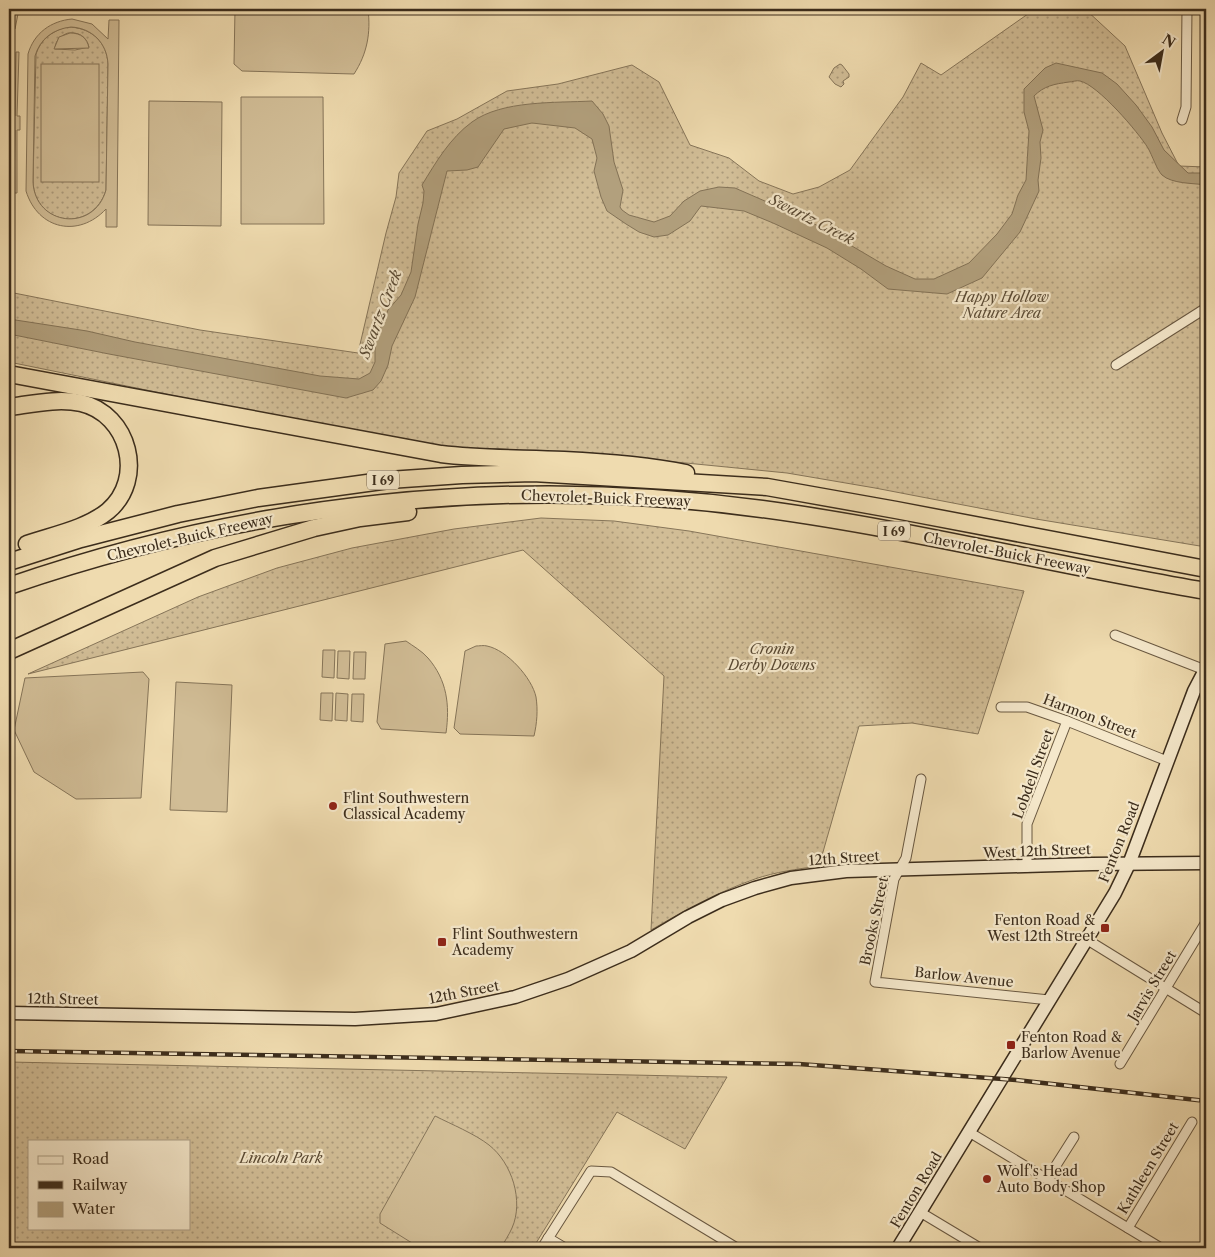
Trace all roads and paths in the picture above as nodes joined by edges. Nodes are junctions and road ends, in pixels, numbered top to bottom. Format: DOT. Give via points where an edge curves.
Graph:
graph roads {
  1 [pos="1187,9"];
  2 [pos="1182,120"];
  3 [pos="1206,308"];
  4 [pos="1116,365"];
  5 [pos="9,374"];
  6 [pos="9,407"];
  7 [pos="767,487"];
  8 [pos="596,495"];
  9 [pos="9,551"];
  10 [pos="9,562"];
  11 [pos="1206,569"];
  12 [pos="9,586"];
  13 [pos="1198,590"];
  14 [pos="1115,634"];
  15 [pos="9,651"];
  16 [pos="1205,669"];
  17 [pos="1001,707"];
  18 [pos="1067,721"];
  19 [pos="1167,761"];
  20 [pos="920,780"];
  21 [pos="1206,863"];
  22 [pos="1129,864"];
  23 [pos="1027,866"];
  24 [pos="899,870"];
  25 [pos="1206,922"];
  26 [pos="1086,939"];
  27 [pos="875,982"];
  28 [pos="1166,989"];
  29 [pos="1049,1000"];
  30 [pos="9,1013"];
  31 [pos="1206,1013"];
  32 [pos="1120,1064"];
  33 [pos="1192,1122"];
  34 [pos="969,1132"];
  35 [pos="1074,1137"];
  36 [pos="1048,1178"];
  37 [pos="920,1212"];
  38 [pos="1128,1228"];
  39 [pos="548,1238"];
  40 [pos="542,1248"];
  41 [pos="565,1248"];
  42 [pos="737,1248"];
  43 [pos="898,1248"];
  44 [pos="980,1248"];
  45 [pos="1161,1248"];
  1 -- 2 [label="street" via="1186,107"];
  3 -- 4 [label="street"];
  5 -- 7 [label="highway" via="441,454 646,466"];
  6 -- 9 [label="highway" via="70,402 100,411 114,423 124,439 129,468 121,496 101,516"];
  7 -- 10 [label="highway, Chevrolet-Buick Freeway / I 69" via="533,473 389,480 296,492 178,514"];
  7 -- 11 [label="highway, Chevrolet-Buick Freeway / I 69"];
  8 -- 12 [label="highway, Chevrolet-Buick Freeway / I 69" via="477,496 324,509 162,540"];
  8 -- 13 [label="highway, Chevrolet-Buick Freeway / I 69" via="704,502 819,517"];
  8 -- 15 [label="highway" via="394,513 290,534 192,567"];
  14 -- 16 [label="street"];
  16 -- 19 [label="street, Fenton Road"];
  17 -- 18 [label="street, Harmon Street" via="1027,707"];
  18 -- 19 [label="street, Harmon Street"];
  18 -- 23 [label="street, Lobdell Street" via="1028,824"];
  19 -- 22 [label="street, Fenton Road"];
  20 -- 24 [label="street, Brooks Street" via="906,858"];
  21 -- 22 [label="street, West 12th Street"];
  22 -- 23 [label="street, West 12th Street"];
  22 -- 26 [label="street, Fenton Road"];
  23 -- 24 [label="street, West 12th Street"];
  24 -- 27 [label="street, Brooks Street" via="894,879"];
  24 -- 30 [label="street, 12th Street" via="809,875 755,888 705,908 591,970 541,989 462,1009 410,1016 355,1018"];
  25 -- 28 [label="street, Jarvis Street"];
  26 -- 28 [label="street"];
  26 -- 29 [label="street, Fenton Road"];
  27 -- 29 [label="street, Barlow Avenue"];
  28 -- 31 [label="street"];
  28 -- 32 [label="street, Jarvis Street"];
  29 -- 34 [label="street, Fenton Road"];
  33 -- 38 [label="street, Kathleen Street"];
  34 -- 36 [label="street"];
  34 -- 37 [label="street, Fenton Road"];
  35 -- 36 [label="street"];
  36 -- 38 [label="street"];
  37 -- 43 [label="street, Fenton Road"];
  37 -- 44 [label="street"];
  38 -- 45 [label="street"];
  39 -- 40 [label="street"];
  39 -- 41 [label="street"];
  39 -- 42 [label="street" via="591,1171 599,1171 611,1172"];
}
